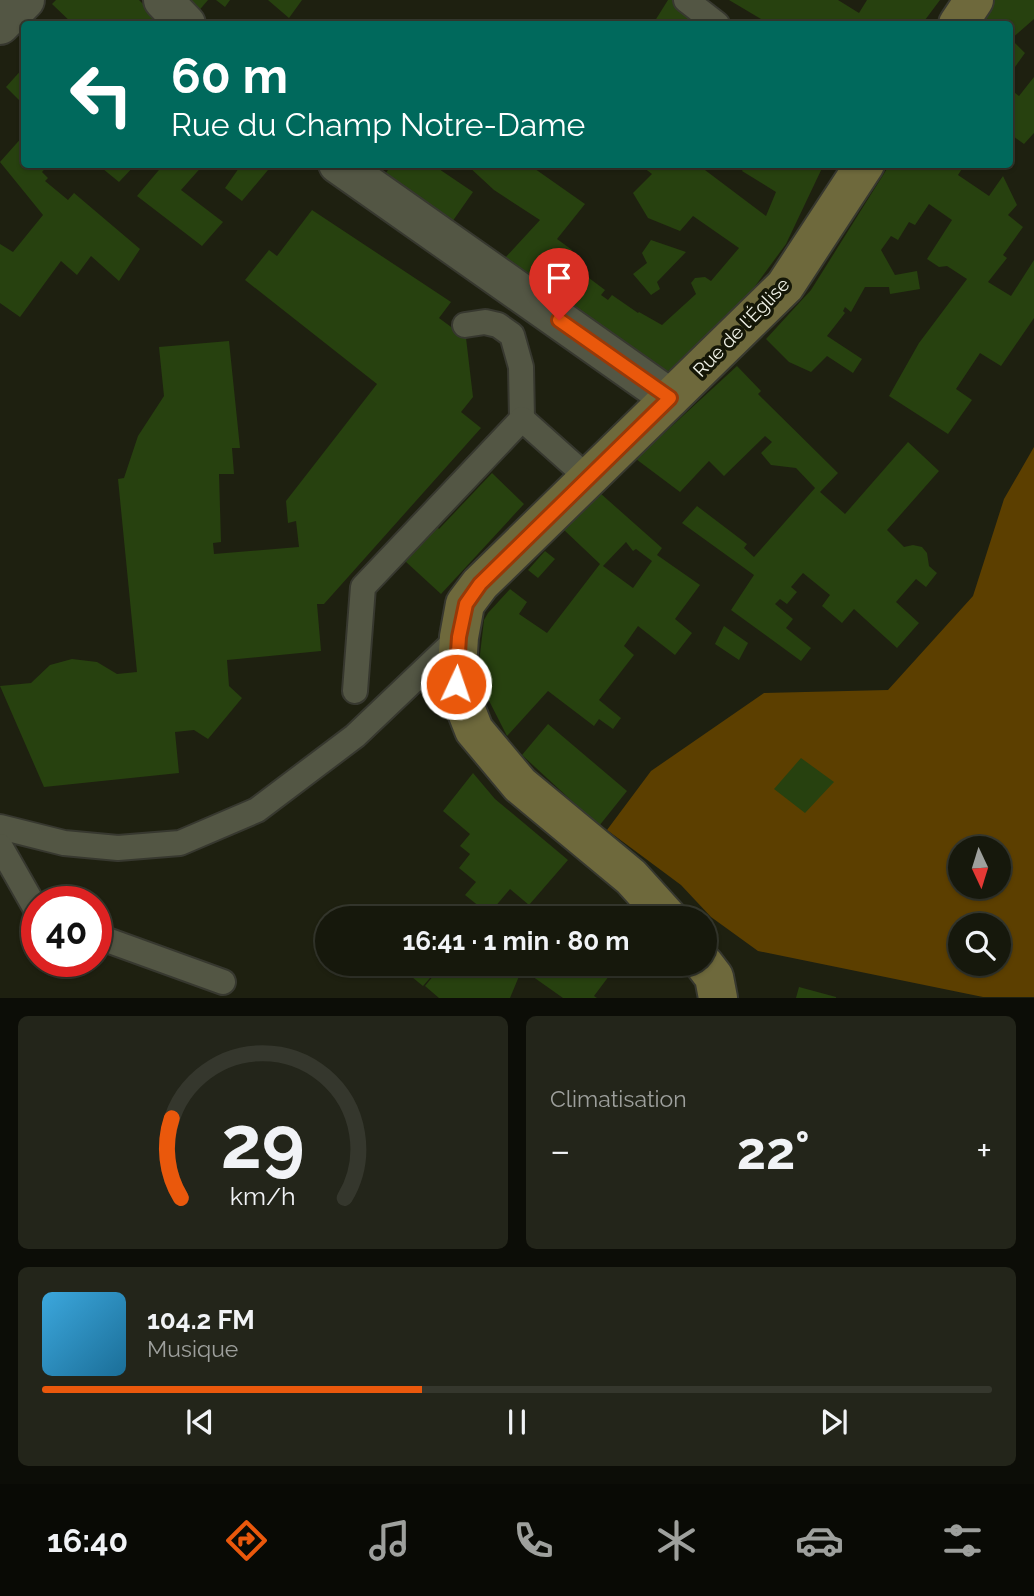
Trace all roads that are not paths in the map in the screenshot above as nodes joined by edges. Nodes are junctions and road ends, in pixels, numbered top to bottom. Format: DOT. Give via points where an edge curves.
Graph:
graph roads {
  1 [pos="25,0"];
  2 [pos="163,0"];
  3 [pos="686,0"];
  4 [pos="974,0"];
  5 [pos="183,21"];
  6 [pos="712,21"];
  7 [pos="960,21"];
  8 [pos="0,25"];
  9 [pos="344,168"];
  10 [pos="862,168"];
  11 [pos="465,326"];
  12 [pos="670,398"];
  13 [pos="522,419"];
  14 [pos="588,478"];
  15 [pos="459,637"];
  16 [pos="355,691"];
  17 [pos="0,827"];
  18 [pos="0,846"];
  19 [pos="23,886"];
  20 [pos="657,906"];
  21 [pos="112,942"];
  22 [pos="713,976"];
  23 [pos="223,982"];
  24 [pos="718,998"];
  1 -- 8 [label="street"];
  2 -- 5 [label="street"];
  3 -- 6 [label="lane"];
  4 -- 7 [label="street"];
  9 -- 12 [label="street"];
  10 -- 12 [label="street, Rue de l'Église" via="785,286"];
  11 -- 13 [label="lane" via="485,322 512,335 521,368"];
  12 -- 14 [label="street, Rue de l'Église"];
  13 -- 14 [label="lane"];
  13 -- 16 [label="lane" via="363,587"];
  14 -- 15 [label="street, Rue de l'Église" via="480,584 466,604"];
  15 -- 17 [label="lane" via="355,736 257,810 180,843 118,848 64,843"];
  15 -- 20 [label="street, Rue de l'Église" via="456,684 474,730 520,785 631,877"];
  18 -- 19 [label="lane"];
  21 -- 23 [label="lane"];
  22 -- 24 [label="street"];
}
